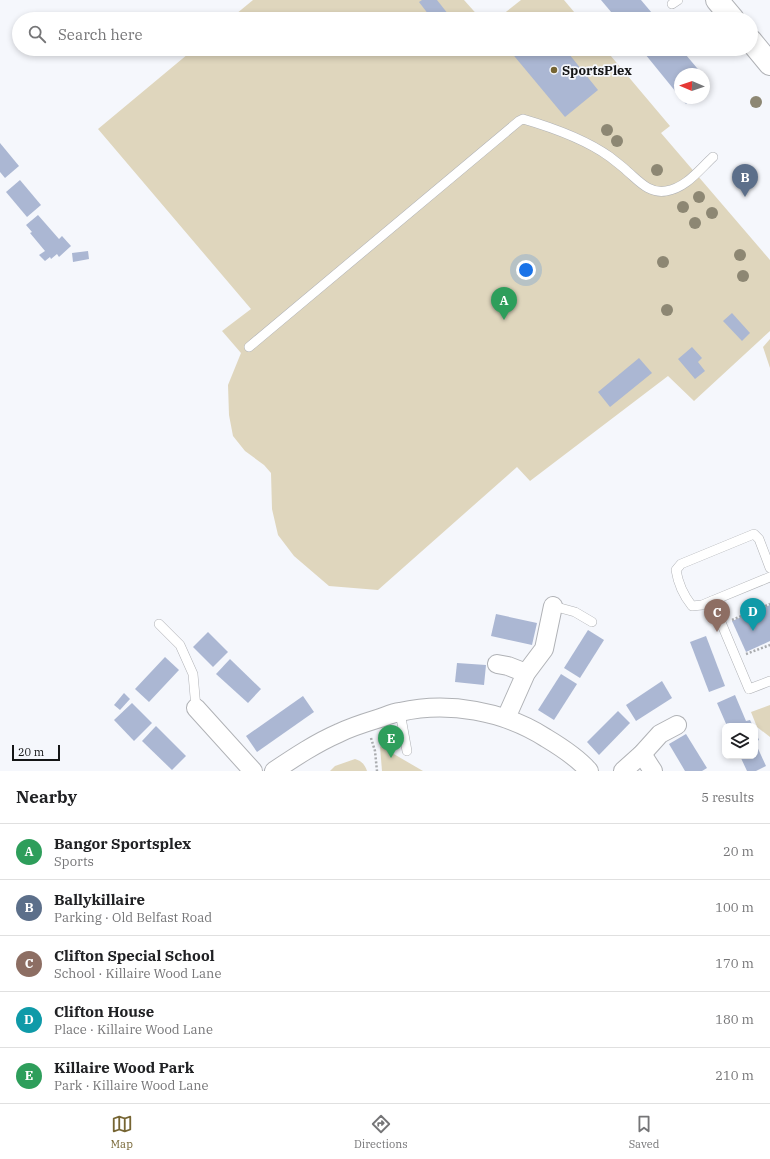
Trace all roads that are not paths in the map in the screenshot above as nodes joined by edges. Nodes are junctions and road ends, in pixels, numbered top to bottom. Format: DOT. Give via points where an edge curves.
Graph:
graph roads {
  1 [pos="717,0"];
  2 [pos="726,12"];
  3 [pos="758,49"];
  4 [pos="770,64"];
  5 [pos="712,157"];
  6 [pos="249,347"];
  7 [pos="770,568"];
  8 [pos="770,577"];
  9 [pos="712,601"];
  10 [pos="553,606"];
  11 [pos="592,622"];
  12 [pos="159,624"];
  13 [pos="497,664"];
  14 [pos="526,673"];
  15 [pos="770,681"];
  16 [pos="196,708"];
  17 [pos="400,712"];
  18 [pos="506,718"];
  19 [pos="676,725"];
  20 [pos="407,751"];
  21 [pos="642,754"];
  22 [pos="253,771"];
  23 [pos="274,771"];
  24 [pos="589,771"];
  25 [pos="623,771"];
  26 [pos="653,771"];
  1 -- 2 [label="street"];
  3 -- 4 [label="street"];
  5 -- 6 [label="lane" via="683,185 666,191 657,191 637,181 597,148 574,136 523,119"];
  7 -- 9 [label="lane" via="759,539 754,534 681,564 676,570 677,578 686,599 692,606"];
  8 -- 9 [label="lane"];
  9 -- 15 [label="lane" via="749,689"];
  10 -- 11 [label="lane" via="576,612"];
  10 -- 14 [label="street" via="544,649"];
  12 -- 16 [label="lane" via="180,645 193,674"];
  13 -- 14 [label="street"];
  14 -- 18 [label="street"];
  16 -- 22 [label="street"];
  17 -- 18 [label="street" via="432,707 476,711"];
  17 -- 20 [label="lane"];
  17 -- 23 [label="street" via="340,733 299,754"];
  18 -- 24 [label="street" via="544,737"];
  19 -- 21 [label="street" via="660,734"];
  21 -- 25 [label="street"];
  21 -- 26 [label="street"];
}
